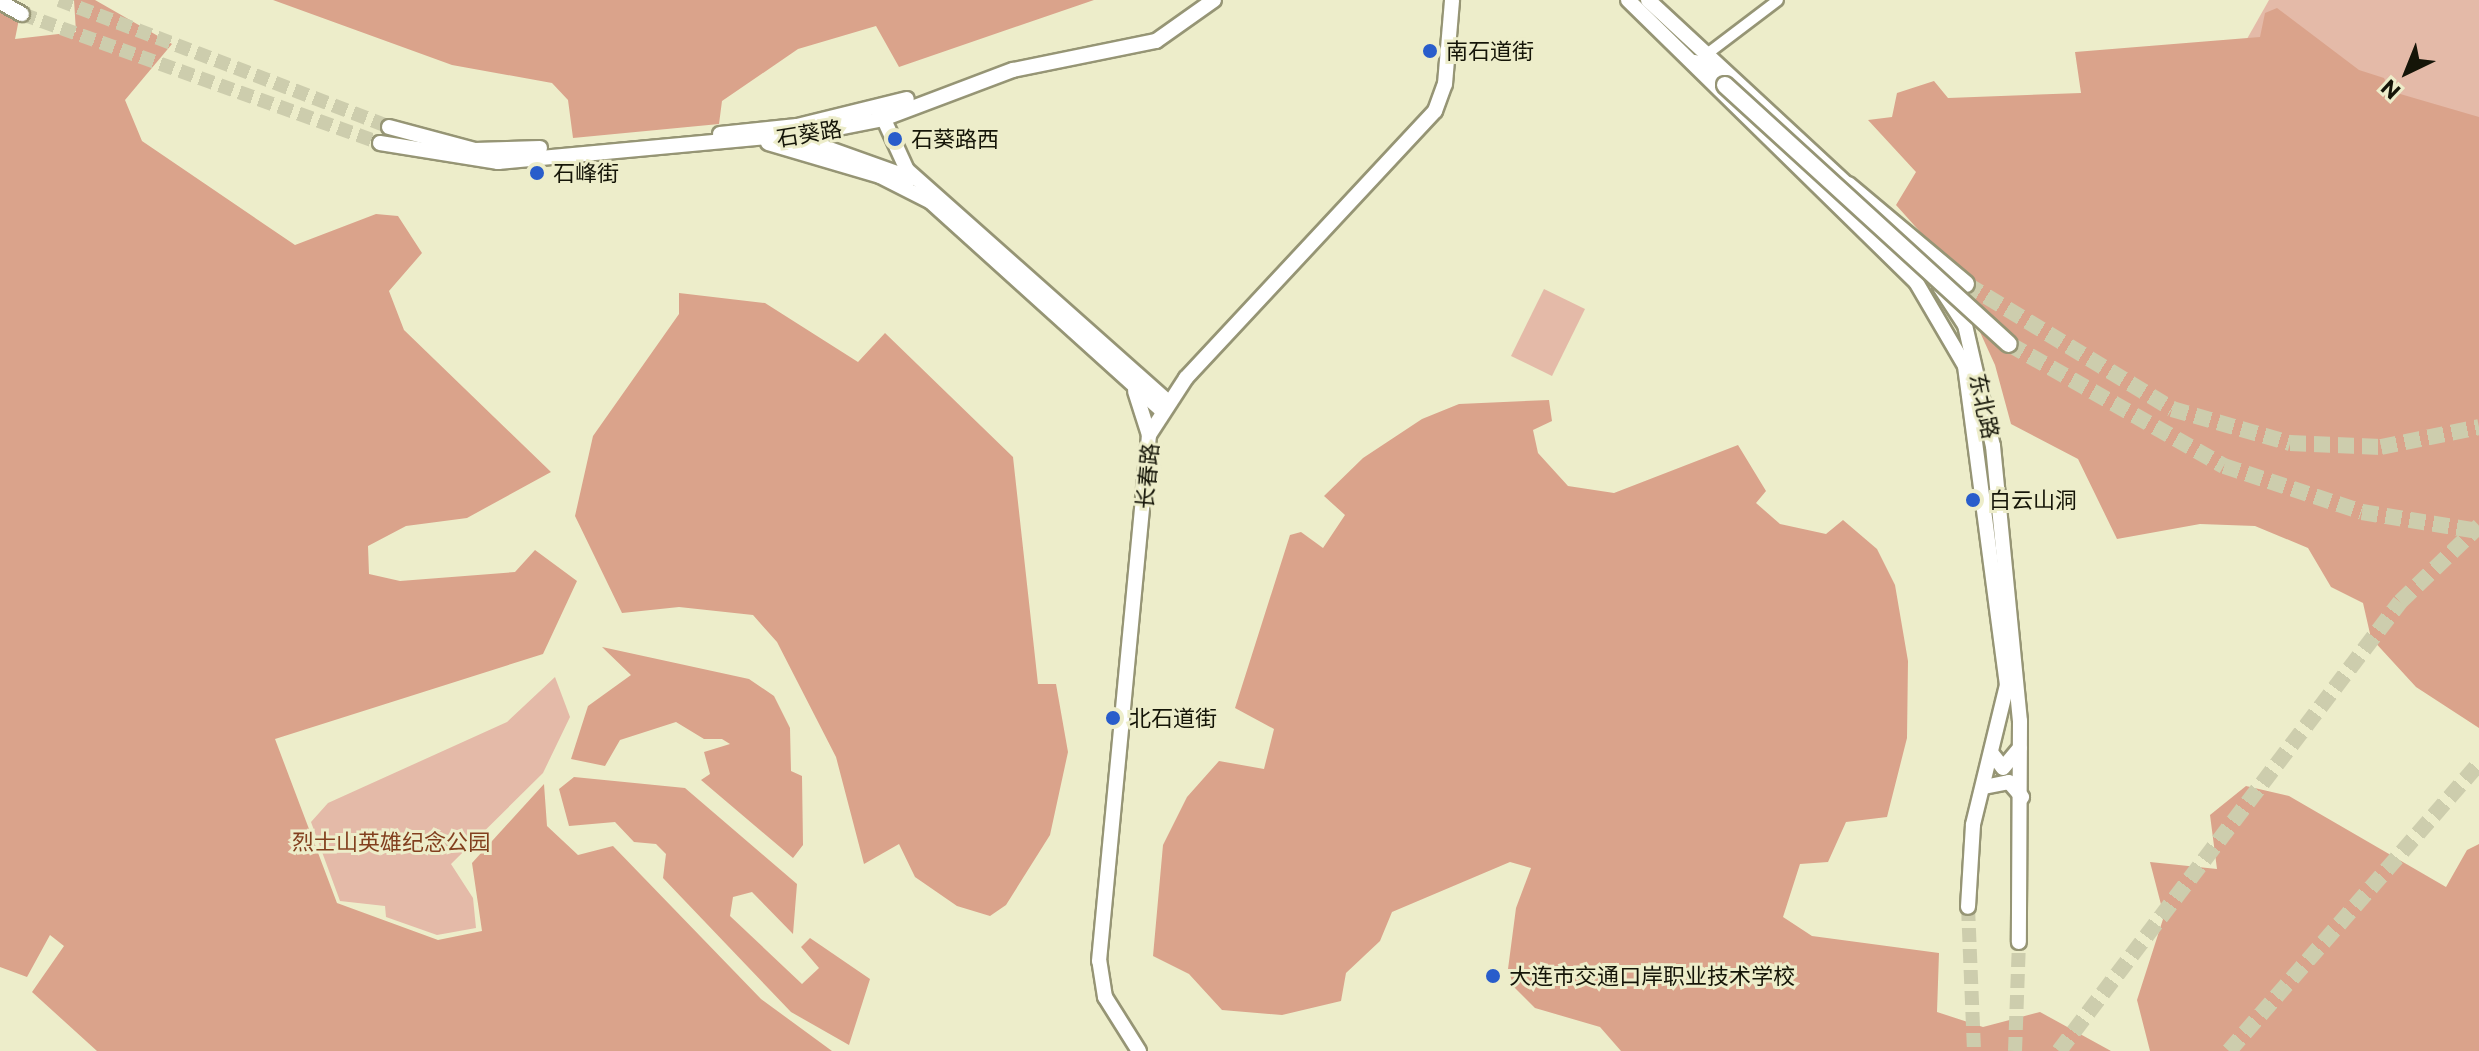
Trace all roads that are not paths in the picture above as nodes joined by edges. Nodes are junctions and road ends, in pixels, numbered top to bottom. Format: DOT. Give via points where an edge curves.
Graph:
graph roads {
  1 [pos="1203,0"];
  2 [pos="1214,0"];
  3 [pos="1452,0"];
  4 [pos="1628,0"];
  5 [pos="1648,0"];
  6 [pos="1778,0"];
  7 [pos="0,2"];
  8 [pos="22,14"];
  9 [pos="1701,59"];
  10 [pos="875,116"];
  11 [pos="389,127"];
  12 [pos="759,136"];
  13 [pos="793,136"];
  14 [pos="380,143"];
  15 [pos="857,157"];
  16 [pos="883,167"];
  17 [pos="919,181"];
  18 [pos="1848,185"];
  19 [pos="1966,284"];
  20 [pos="2009,344"];
  21 [pos="1134,390"];
  22 [pos="1160,401"];
  23 [pos="1149,435"];
  24 [pos="2020,748"];
  25 [pos="1993,755"];
  26 [pos="1984,787"];
  27 [pos="2022,797"];
  28 [pos="1968,907"];
  29 [pos="2019,942"];
  30 [pos="1139,1051"];
  1 -- 10 [label="main road, 石葵路" via="1155,34 1009,63"];
  2 -- 10 [label="main road, 石葵路" via="1156,41 1013,70"];
  3 -- 22 [label="main road" via="1445,84 1435,111"];
  4 -- 9 [label="main road, 东北路"];
  5 -- 9 [label="main road, 东北路"];
  6 -- 9 [label="street"];
  7 -- 8 [label="main road"];
  9 -- 18 [label="main road, 东北路"];
  9 -- 20 [label="highway, bridge"];
  9 -- 25 [label="main road, 东北路" via="1916,282 1952,335 1981,451 2007,685"];
  10 -- 12 [label="main road, 石葵路"];
  10 -- 13 [label="main road, 石葵路"];
  10 -- 15 [label="main road" via="853,138"];
  10 -- 16 [label="main road" via="888,158"];
  10 -- 17 [label="main road"];
  11 -- 12 [label="main road, 石葵路" via="451,146 501,151"];
  12 -- 13 [label="main road, 石葵路"];
  12 -- 14 [label="main road, 石葵路" via="498,162"];
  12 -- 21 [label="main road" via="880,176 931,202"];
  13 -- 15 [label="main road"];
  15 -- 16 [label="main road"];
  16 -- 17 [label="main road"];
  17 -- 22 [label="main road"];
  18 -- 19 [label="highway"];
  18 -- 24 [label="main road, 东北路" via="1909,248 1965,325 1993,446"];
  21 -- 22 [label="main road"];
  21 -- 23 [label="main road"];
  22 -- 23 [label="main road, 长春路"];
  23 -- 30 [label="main road, 长春路" via="1099,961 1105,997"];
  24 -- 25 [label="main road" via="2003,768"];
  24 -- 27 [label="main road, 东北路"];
  25 -- 26 [label="main road, 东北路"];
  26 -- 27 [label="main road" via="2009,782"];
  26 -- 28 [label="main road, 东北路"];
  27 -- 29 [label="main road, 东北路"];
}
